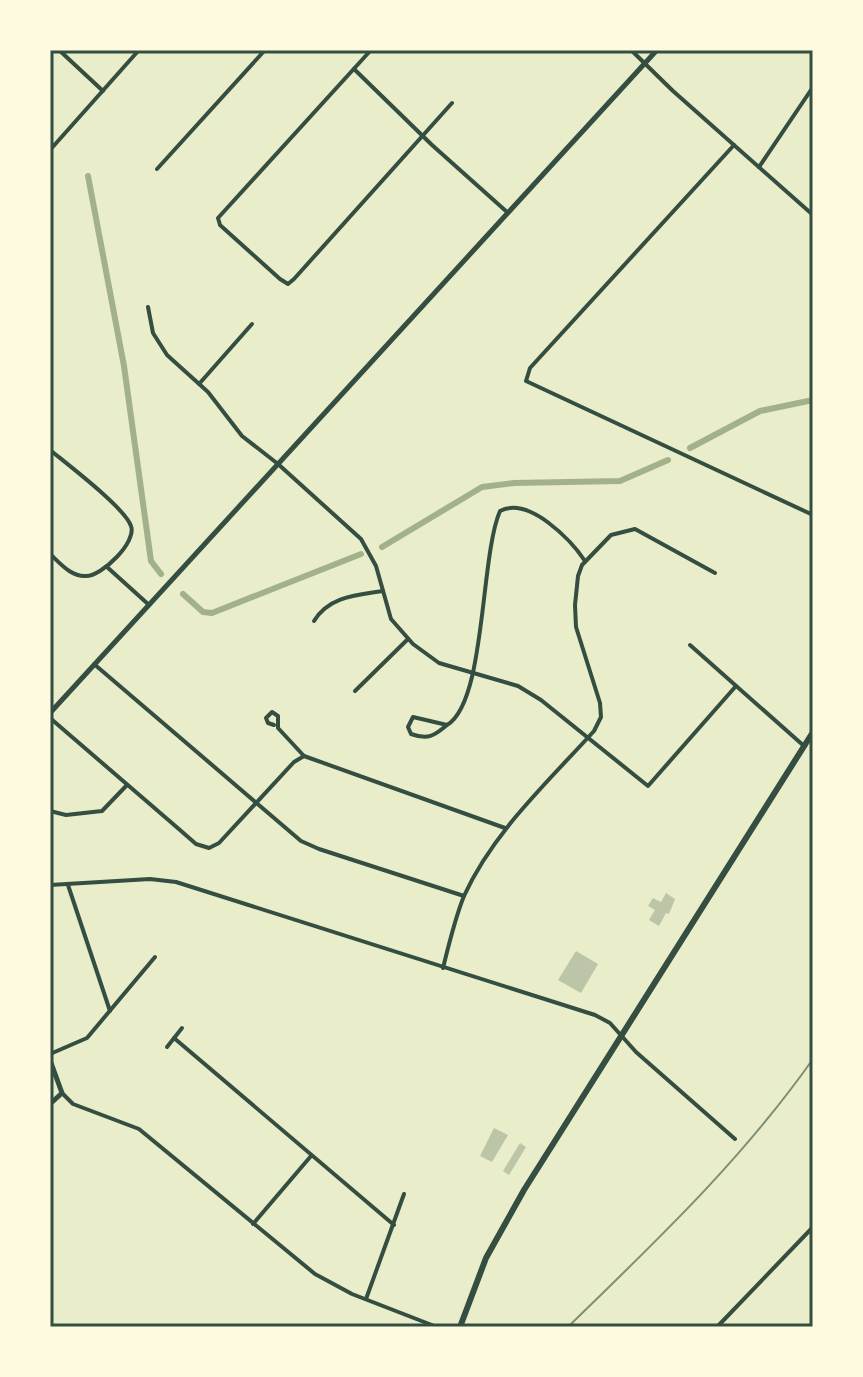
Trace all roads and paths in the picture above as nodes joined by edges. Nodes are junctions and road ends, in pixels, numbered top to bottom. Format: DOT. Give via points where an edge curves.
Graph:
graph roads {
  1 [pos="59,50"];
  2 [pos="139,50"];
  3 [pos="265,50"];
  4 [pos="371,50"];
  5 [pos="631,50"];
  6 [pos="657,50"];
  7 [pos="644,64"];
  8 [pos="354,69"];
  9 [pos="813,87"];
  10 [pos="103,91"];
  11 [pos="452,103"];
  12 [pos="423,137"];
  13 [pos="734,145"];
  14 [pos="50,150"];
  15 [pos="759,167"];
  16 [pos="157,169"];
  17 [pos="507,212"];
  18 [pos="813,215"];
  19 [pos="148,307"];
  20 [pos="252,324"];
  21 [pos="199,384"];
  22 [pos="50,450"];
  23 [pos="278,464"];
  24 [pos="813,515"];
  25 [pos="50,554"];
  26 [pos="585,561"];
  27 [pos="107,567"];
  28 [pos="715,573"];
  29 [pos="383,591"];
  30 [pos="148,604"];
  31 [pos="314,621"];
  32 [pos="408,639"];
  33 [pos="690,645"];
  34 [pos="94,664"];
  35 [pos="472,674"];
  36 [pos="736,686"];
  37 [pos="355,691"];
  38 [pos="50,716"];
  39 [pos="274,725"];
  40 [pos="447,725"];
  41 [pos="813,732"];
  42 [pos="588,738"];
  43 [pos="804,746"];
  44 [pos="304,756"];
  45 [pos="127,785"];
  46 [pos="256,803"];
  47 [pos="50,811"];
  48 [pos="506,828"];
  49 [pos="50,885"];
  50 [pos="68,885"];
  51 [pos="464,896"];
  52 [pos="155,957"];
  53 [pos="443,968"];
  54 [pos="110,1011"];
  55 [pos="182,1028"];
  56 [pos="621,1034"];
  57 [pos="174,1038"];
  58 [pos="167,1047"];
  59 [pos="50,1054"];
  60 [pos="50,1060"];
  61 [pos="62,1093"];
  62 [pos="50,1104"];
  63 [pos="735,1139"];
  64 [pos="311,1156"];
  65 [pos="404,1194"];
  66 [pos="253,1224"];
  67 [pos="394,1225"];
  68 [pos="813,1227"];
  69 [pos="366,1299"];
  70 [pos="437,1327"];
  71 [pos="460,1327"];
  72 [pos="717,1327"];
  1 -- 10 [label="street"];
  2 -- 10 [label="street"];
  3 -- 16 [label="street"];
  4 -- 8 [label="street"];
  5 -- 7 [label="street"];
  6 -- 7 [label="street"];
  7 -- 13 [label="street"];
  7 -- 17 [label="street"];
  8 -- 12 [label="street"];
  8 -- 12 [label="street" via="217,221 288,284"];
  9 -- 15 [label="street"];
  10 -- 14 [label="street"];
  11 -- 12 [label="street"];
  12 -- 17 [label="street"];
  13 -- 15 [label="street"];
  13 -- 24 [label="street" via="525,378"];
  15 -- 18 [label="street"];
  17 -- 23 [label="street"];
  19 -- 21 [label="street" via="157,343"];
  20 -- 21 [label="street"];
  21 -- 23 [label="street" via="242,436"];
  22 -- 27 [label="street" via="130,522 129,542"];
  23 -- 29 [label="street" via="361,539"];
  23 -- 30 [label="street"];
  25 -- 27 [label="street" via="80,576"];
  26 -- 28 [label="street" via="611,535 635,529"];
  26 -- 35 [label="street" via="570,540 543,520 504,509 498,515"];
  26 -- 42 [label="street" via="578,576 575,616 601,712"];
  27 -- 30 [label="street"];
  29 -- 31 [label="street" via="343,597 322,609"];
  29 -- 32 [label="street" via="391,619"];
  30 -- 34 [label="street"];
  32 -- 35 [label="street" via="431,659"];
  32 -- 37 [label="street"];
  33 -- 36 [label="street"];
  34 -- 38 [label="street"];
  34 -- 46 [label="street"];
  35 -- 40 [label="street" via="461,711"];
  35 -- 42 [label="street" via="529,693"];
  36 -- 42 [label="street" via="648,786"];
  36 -- 43 [label="street"];
  38 -- 45 [label="street"];
  39 -- 44 [label="street" via="266,718 272,712 278,716 278,728"];
  40 -- 40 [label="street" via="413,717 408,727 411,734 425,738"];
  41 -- 43 [label="highway"];
  42 -- 48 [label="street"];
  43 -- 56 [label="highway"];
  44 -- 46 [label="street"];
  44 -- 48 [label="street"];
  45 -- 46 [label="street" via="196,844 209,848"];
  45 -- 47 [label="street" via="102,811"];
  46 -- 51 [label="street" via="307,844"];
  48 -- 51 [label="street"];
  49 -- 50 [label="street"];
  50 -- 53 [label="street" via="176,882"];
  50 -- 54 [label="street"];
  51 -- 53 [label="street"];
  52 -- 54 [label="street"];
  53 -- 56 [label="street" via="595,1015"];
  54 -- 59 [label="street" via="82,1041"];
  55 -- 57 [label="street"];
  56 -- 63 [label="street"];
  56 -- 71 [label="highway" via="493,1245"];
  57 -- 58 [label="street"];
  57 -- 64 [label="street"];
  60 -- 61 [label="street"];
  61 -- 62 [label="street"];
  61 -- 66 [label="street" via="73,1104 139,1129"];
  64 -- 66 [label="street"];
  64 -- 67 [label="street"];
  65 -- 67 [label="street"];
  66 -- 69 [label="street" via="315,1274"];
  67 -- 69 [label="street"];
  68 -- 72 [label="street"];
  69 -- 70 [label="street"];
}
